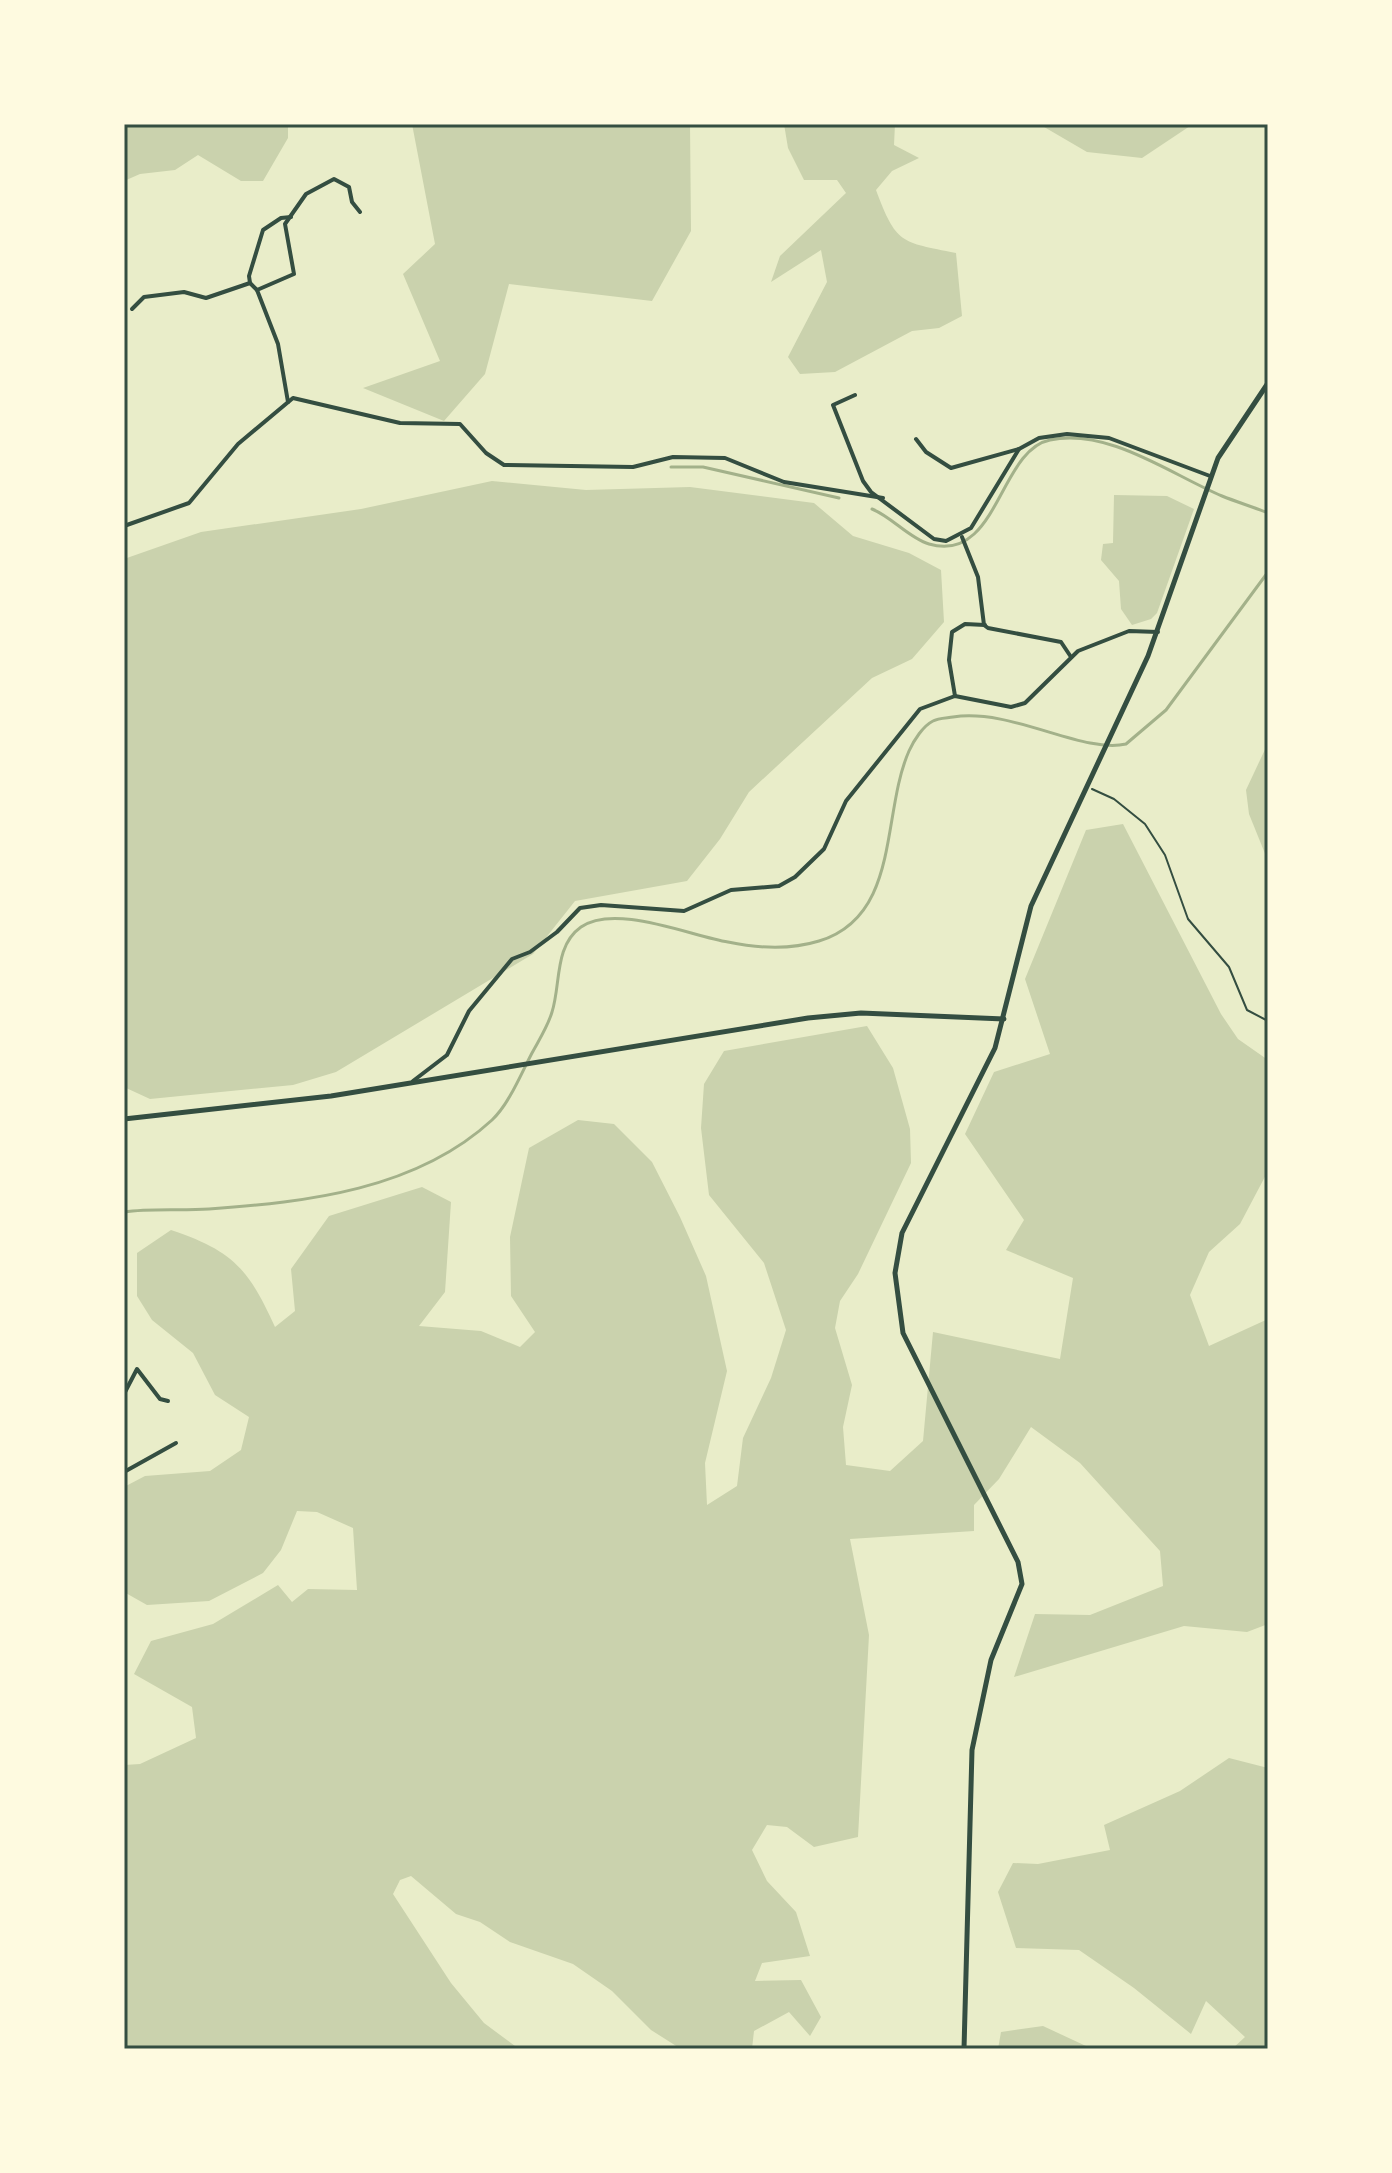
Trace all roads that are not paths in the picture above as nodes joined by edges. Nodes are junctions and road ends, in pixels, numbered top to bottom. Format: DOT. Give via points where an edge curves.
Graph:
graph roads {
  1 [pos="360,212"];
  2 [pos="291,217"];
  3 [pos="250,283"];
  4 [pos="257,290"];
  5 [pos="132,309"];
  6 [pos="1268,383"];
  7 [pos="855,395"];
  8 [pos="288,402"];
  9 [pos="916,439"];
  10 [pos="1019,449"];
  11 [pos="1210,476"];
  12 [pos="883,498"];
  13 [pos="124,526"];
  14 [pos="961,537"];
  15 [pos="985,625"];
  16 [pos="1158,632"];
  17 [pos="1071,657"];
  18 [pos="955,696"];
  19 [pos="1004,1019"];
  20 [pos="413,1081"];
  21 [pos="124,1119"];
  22 [pos="124,1394"];
  23 [pos="168,1401"];
  24 [pos="176,1443"];
  25 [pos="124,1472"];
  26 [pos="964,2049"];
  1 -- 2 [label="street" via="349,187 334,179 306,194"];
  2 -- 3 [label="street" via="263,230"];
  2 -- 4 [label="street" via="284,237 294,274"];
  3 -- 4 [label="street"];
  3 -- 5 [label="street" via="206,298 184,292 144,297"];
  4 -- 8 [label="street" via="278,344"];
  6 -- 11 [label="main road"];
  7 -- 12 [label="street" via="833,405 863,481"];
  8 -- 12 [label="street" via="315,402 400,423 460,424 504,465 633,467 673,457 725,458 784,482"];
  8 -- 13 [label="street" via="238,444 189,503"];
  9 -- 10 [label="street" via="951,468"];
  10 -- 11 [label="street" via="1051,435 1109,438"];
  10 -- 14 [label="street" via="980,517"];
  11 -- 16 [label="main road"];
  12 -- 14 [label="street" via="934,539"];
  14 -- 15 [label="street" via="978,577"];
  15 -- 17 [label="street" via="1061,642"];
  15 -- 18 [label="street" via="965,624 952,632 949,660"];
  16 -- 17 [label="street" via="1111,636"];
  16 -- 19 [label="main road" via="1031,906"];
  17 -- 18 [label="street" via="1025,703 1011,707"];
  18 -- 20 [label="street" via="929,704 909,719 846,801 824,849 795,877 779,886 731,890 684,911 580,908 557,932 512,959 469,1011 447,1055"];
  19 -- 20 [label="main road" via="861,1013"];
  19 -- 26 [label="main road" via="995,1048 902,1233 895,1273 903,1333 1018,1562 1022,1584 991,1660 972,1750"];
  20 -- 21 [label="main road" via="331,1096"];
  22 -- 23 [label="street" via="137,1369 160,1399"];
  24 -- 25 [label="street"];
}
